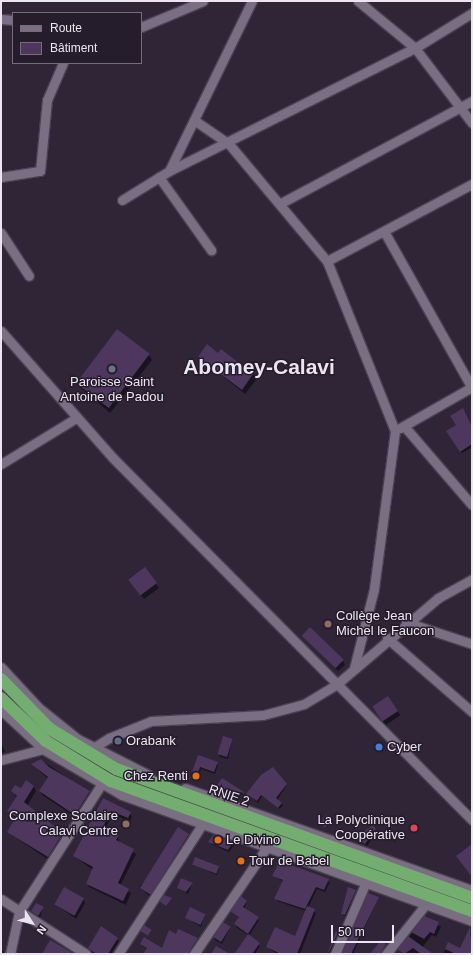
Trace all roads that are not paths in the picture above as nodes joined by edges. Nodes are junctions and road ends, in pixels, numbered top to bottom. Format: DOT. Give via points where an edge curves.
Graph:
graph roads {
  1 [pos="203,1"];
  2 [pos="252,1"];
  3 [pos="358,1"];
  4 [pos="472,13"];
  5 [pos="1,19"];
  6 [pos="12,20"];
  7 [pos="142,27"];
  8 [pos="416,48"];
  9 [pos="63,64"];
  10 [pos="472,101"];
  11 [pos="461,108"];
  12 [pos="194,120"];
  13 [pos="472,123"];
  14 [pos="229,144"];
  15 [pos="168,171"];
  16 [pos="1,177"];
  17 [pos="159,177"];
  18 [pos="472,184"];
  19 [pos="122,200"];
  20 [pos="281,203"];
  21 [pos="1,233"];
  22 [pos="385,233"];
  23 [pos="210,250"];
  24 [pos="327,261"];
  25 [pos="29,276"];
  26 [pos="1,331"];
  27 [pos="472,387"];
  28 [pos="76,418"];
  29 [pos="404,426"];
  30 [pos="395,432"];
  31 [pos="1,464"];
  32 [pos="472,505"];
  33 [pos="472,579"];
  34 [pos="406,622"];
  35 [pos="387,638"];
  36 [pos="472,644"];
  37 [pos="1,667"];
  38 [pos="354,668"];
  39 [pos="1,679"];
  40 [pos="337,684"];
  41 [pos="1,698"];
  42 [pos="1,710"];
  43 [pos="472,712"];
  44 [pos="93,748"];
  45 [pos="43,749"];
  46 [pos="1,760"];
  47 [pos="101,785"];
  48 [pos="472,820"];
  49 [pos="203,823"];
  50 [pos="267,847"];
  51 [pos="366,882"];
  52 [pos="472,890"];
  53 [pos="472,898"];
  54 [pos="1,899"];
  55 [pos="426,904"];
  56 [pos="18,912"];
  57 [pos="472,912"];
  58 [pos="472,921"];
  59 [pos="10,954"];
  60 [pos="86,954"];
  61 [pos="118,954"];
  62 [pos="194,954"];
  63 [pos="335,954"];
  64 [pos="386,954"];
  1 -- 7 [label="street"];
  2 -- 12 [label="street"];
  3 -- 8 [label="street"];
  4 -- 8 [label="street"];
  5 -- 6 [label="street"];
  8 -- 11 [label="street"];
  8 -- 14 [label="street"];
  9 -- 16 [label="street" via="47,100 40,171"];
  10 -- 11 [label="street"];
  11 -- 13 [label="street"];
  11 -- 20 [label="street"];
  12 -- 14 [label="street"];
  12 -- 15 [label="street"];
  14 -- 15 [label="street"];
  14 -- 20 [label="street"];
  15 -- 17 [label="street"];
  17 -- 19 [label="street"];
  17 -- 23 [label="street"];
  18 -- 22 [label="street"];
  20 -- 24 [label="street"];
  21 -- 25 [label="street"];
  22 -- 24 [label="street"];
  22 -- 27 [label="street"];
  24 -- 30 [label="street"];
  26 -- 28 [label="street"];
  27 -- 29 [label="street"];
  28 -- 31 [label="street"];
  28 -- 40 [label="street"];
  29 -- 30 [label="street"];
  29 -- 32 [label="street"];
  30 -- 38 [label="street" via="374,588"];
  33 -- 34 [label="street" via="438,598"];
  34 -- 35 [label="street"];
  34 -- 36 [label="street"];
  35 -- 38 [label="street"];
  35 -- 43 [label="street"];
  37 -- 44 [label="street" via="38,707"];
  38 -- 40 [label="street"];
  39 -- 53 [label="highway, RNIE 2 / RNIE 2" via="50,729 116,769"];
  40 -- 44 [label="street" via="289,710 151,721 109,738"];
  40 -- 48 [label="street"];
  41 -- 57 [label="highway, RNIE 2 / RNIE 2" via="46,741 111,781"];
  42 -- 45 [label="street"];
  44 -- 52 [label="street" via="155,777"];
  45 -- 46 [label="street"];
  45 -- 47 [label="street"];
  47 -- 49 [label="street"];
  47 -- 56 [label="street"];
  49 -- 50 [label="street"];
  49 -- 61 [label="street"];
  50 -- 51 [label="street"];
  50 -- 62 [label="street"];
  51 -- 55 [label="street"];
  51 -- 63 [label="street"];
  54 -- 56 [label="street"];
  55 -- 58 [label="street"];
  55 -- 64 [label="street"];
  56 -- 59 [label="street"];
  56 -- 60 [label="street"];
}
